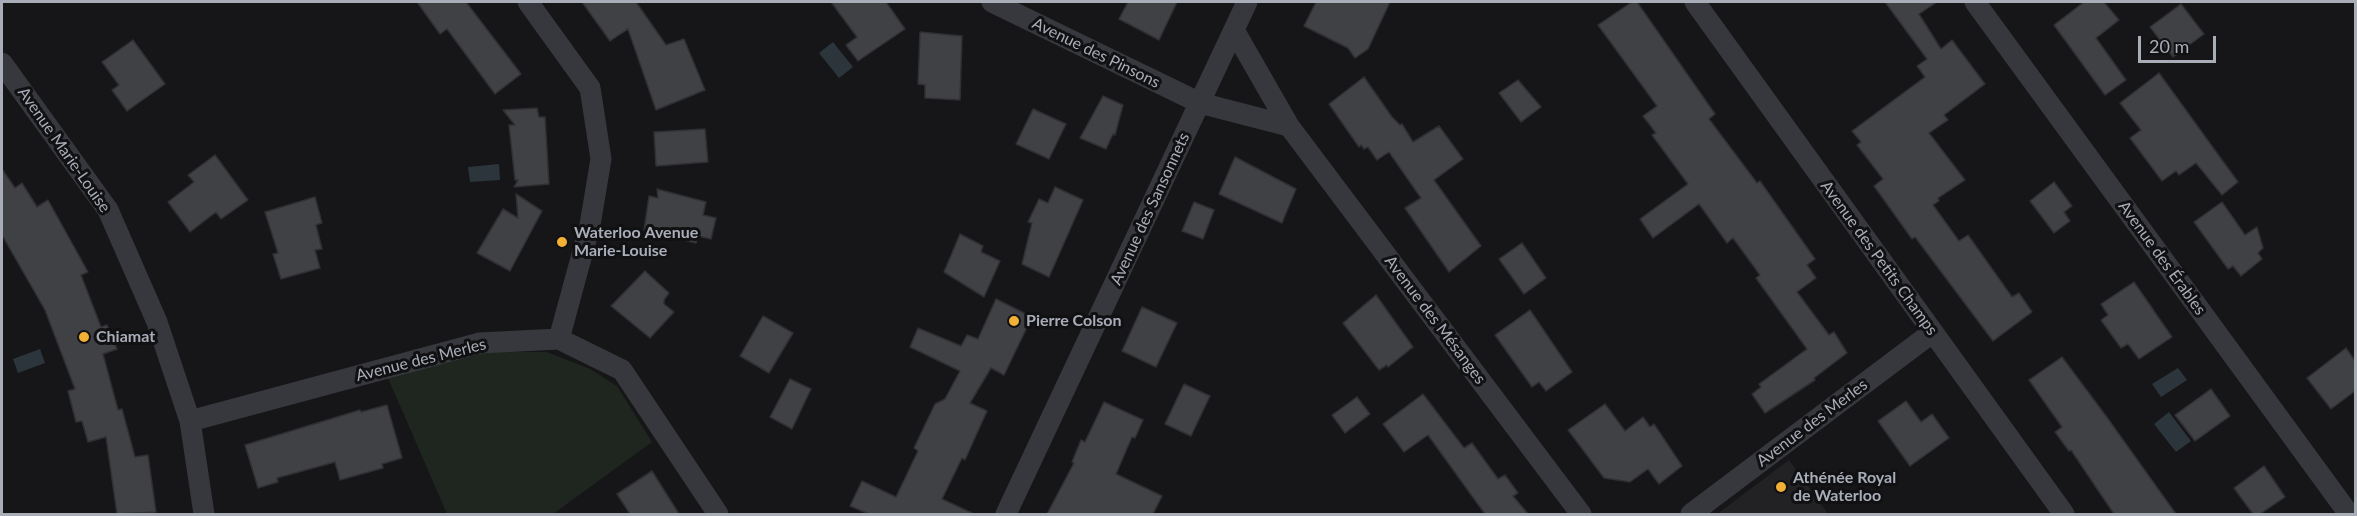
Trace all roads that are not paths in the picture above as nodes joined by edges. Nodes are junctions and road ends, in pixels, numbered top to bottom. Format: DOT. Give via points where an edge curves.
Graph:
graph roads {
  1 [pos="528,2"];
  2 [pos="992,2"];
  3 [pos="1247,2"];
  4 [pos="1695,2"];
  5 [pos="1975,2"];
  6 [pos="1233,30"];
  7 [pos="2,63"];
  8 [pos="1200,103"];
  9 [pos="1288,126"];
  10 [pos="1933,332"];
  11 [pos="559,339"];
  12 [pos="190,421"];
  13 [pos="204,514"];
  14 [pos="718,514"];
  15 [pos="1006,514"];
  16 [pos="1581,514"];
  17 [pos="1691,514"];
  18 [pos="2064,514"];
  19 [pos="2349,514"];
  1 -- 11 [label="street" via="590,88 601,159 590,225"];
  2 -- 8 [label="street, Avenue des Pinsons"];
  3 -- 6 [label="street, Avenue des Sansonnets"];
  4 -- 10 [label="street, Avenue des Petits Champs"];
  5 -- 19 [label="street, Avenue des Érables"];
  6 -- 8 [label="street, Avenue des Sansonnets"];
  6 -- 9 [label="street, Avenue des Mésanges"];
  7 -- 12 [label="street, Avenue Marie-Louise" via="108,210 157,322"];
  8 -- 9 [label="street"];
  8 -- 15 [label="street, Avenue des Sansonnets"];
  9 -- 16 [label="street, Avenue des Mésanges"];
  10 -- 17 [label="street, Avenue des Merles"];
  10 -- 18 [label="street, Avenue des Petits Champs"];
  11 -- 12 [label="street, Avenue des Merles" via="480,343"];
  11 -- 14 [label="street, Avenue des Merles" via="622,370"];
  12 -- 13 [label="street, Avenue Marie-Louise"];
}
